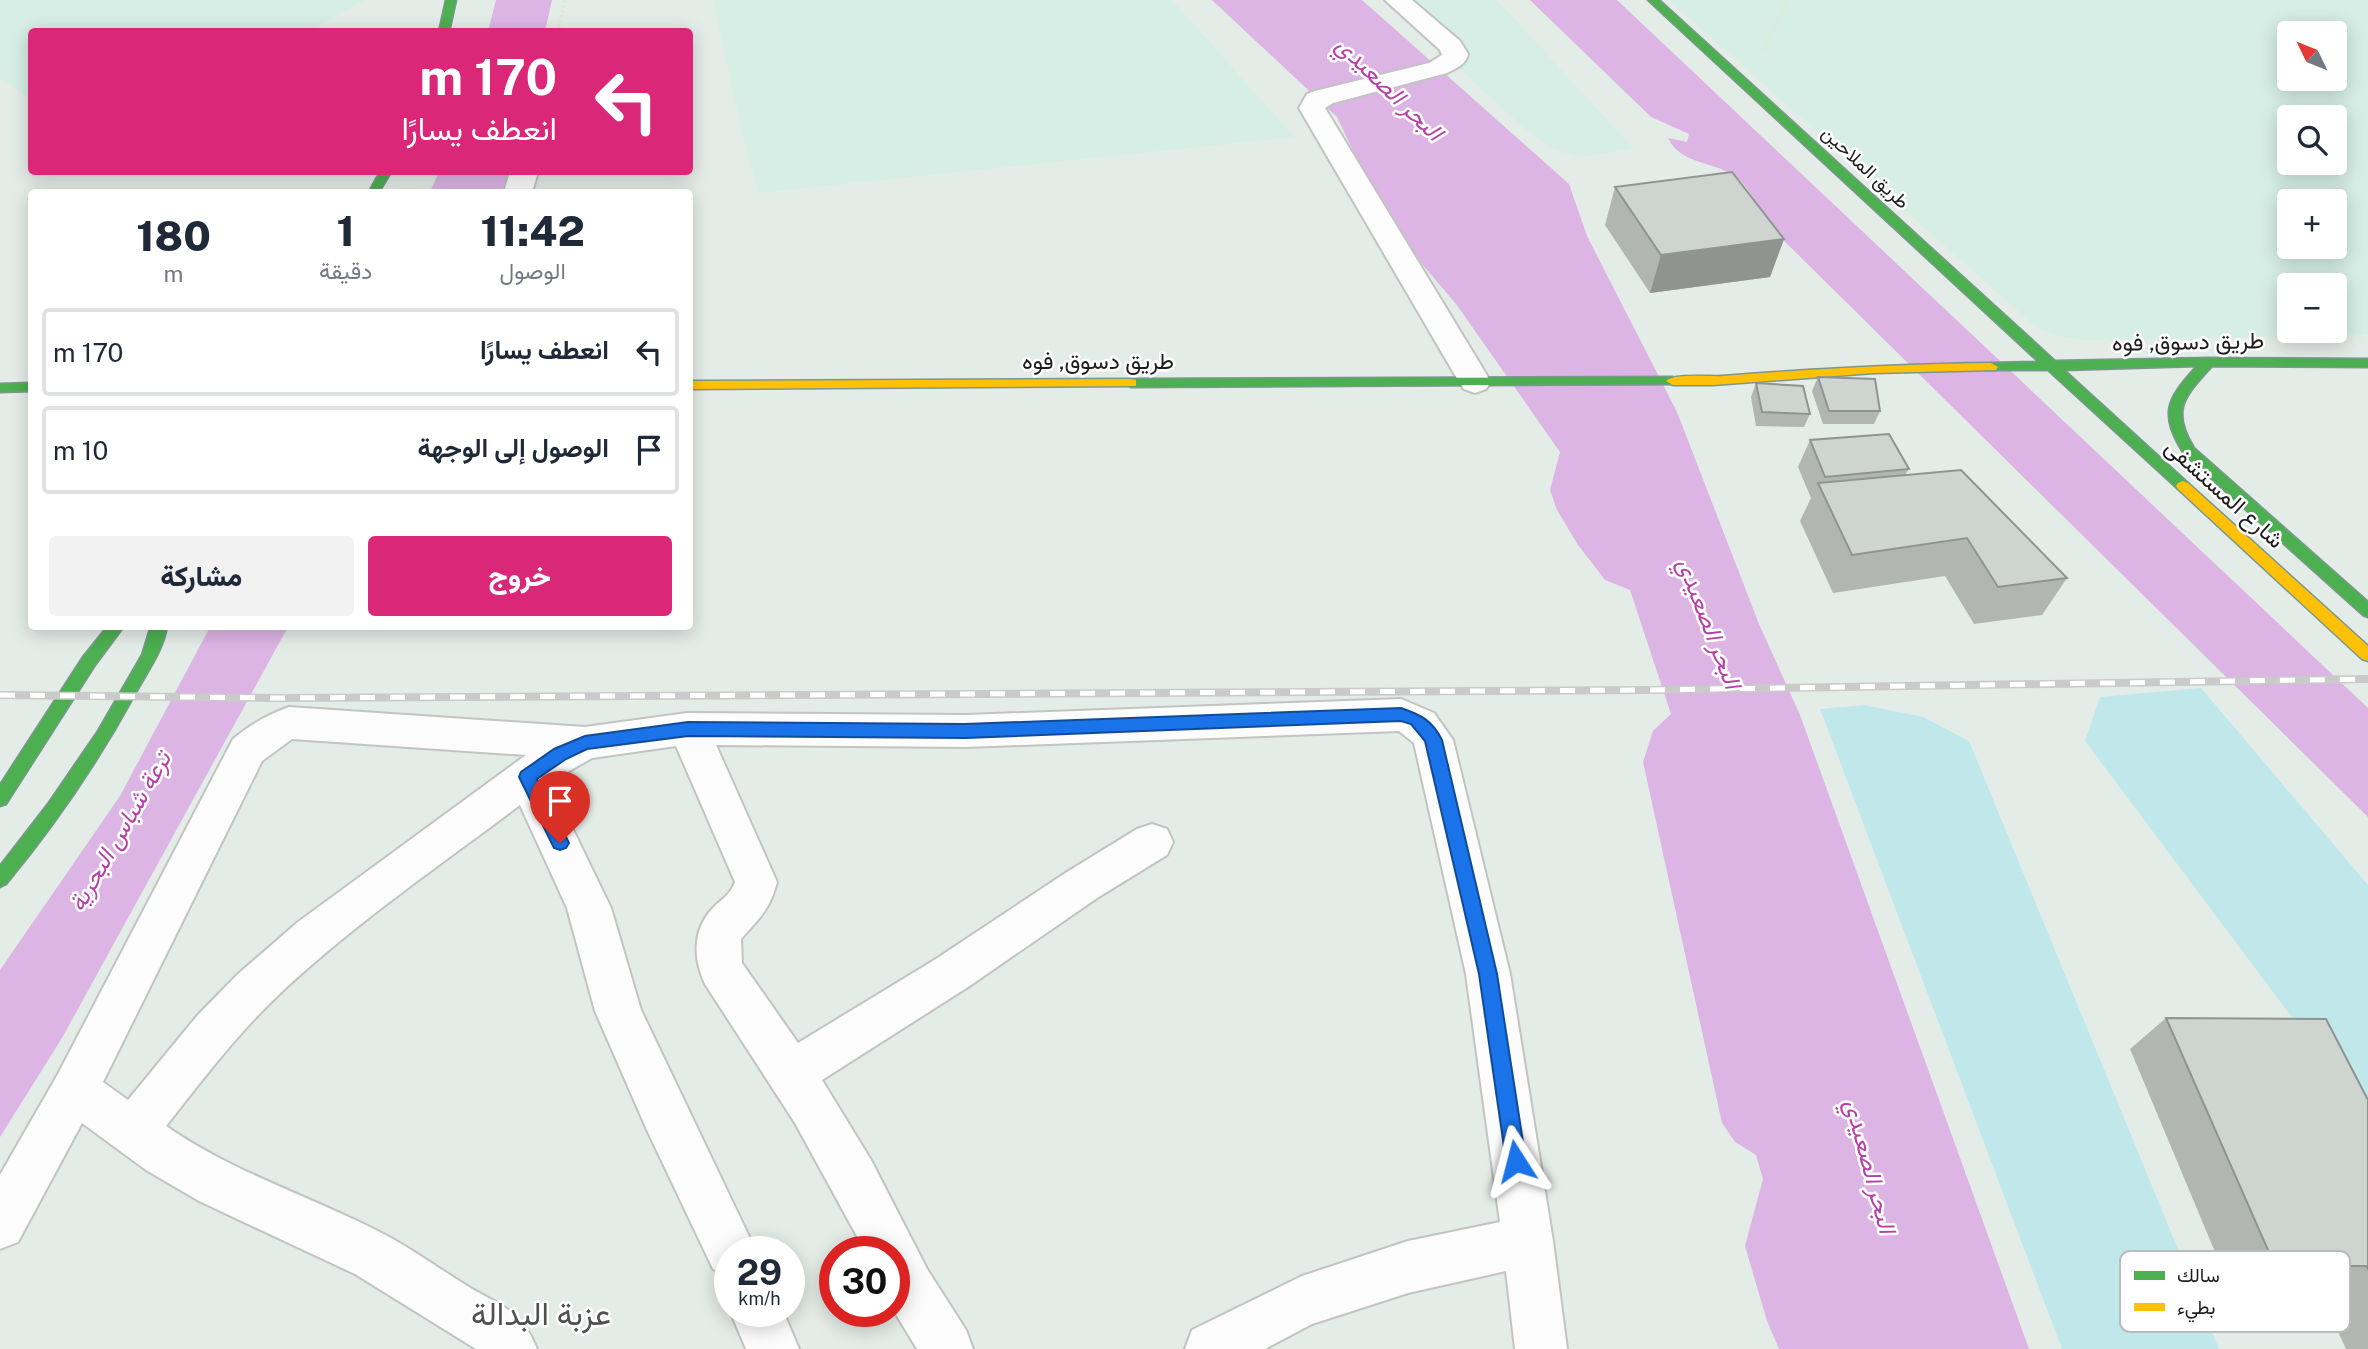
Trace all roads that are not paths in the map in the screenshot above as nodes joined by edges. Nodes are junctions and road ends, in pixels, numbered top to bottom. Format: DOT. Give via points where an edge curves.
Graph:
graph roads {
  1 [pos="451,0"];
  2 [pos="1397,0"];
  3 [pos="1653,0"];
  4 [pos="445,28"];
  5 [pos="2209,362"];
  6 [pos="2368,363"];
  7 [pos="2050,366"];
  8 [pos="1475,382"];
  9 [pos="693,386"];
  10 [pos="28,387"];
  11 [pos="0,388"];
  12 [pos="2246,502"];
  13 [pos="2211,509"];
  14 [pos="2368,611"];
  15 [pos="114,630"];
  16 [pos="159,630"];
  17 [pos="2368,655"];
  18 [pos="688,729"];
  19 [pos="585,743"];
  20 [pos="527,777"];
  21 [pos="0,799"];
  22 [pos="1152,842"];
  23 [pos="0,879"];
  24 [pos="793,1072"];
  25 [pos="75,1090"];
  26 [pos="132,1132"];
  27 [pos="0,1224"];
  28 [pos="724,1236"];
  29 [pos="884,1236"];
  30 [pos="1528,1241"];
  31 [pos="910,1289"];
  32 [pos="763,1327"];
  33 [pos="511,1349"];
  34 [pos="773,1349"];
  35 [pos="947,1349"];
  36 [pos="1211,1349"];
  37 [pos="1541,1349"];
  1 -- 4 [label="main road"];
  2 -- 8 [label="street" via="1451,46 1454,60 1315,100 1312,108"];
  3 -- 7 [label="main road, طريق الملاحين"];
  5 -- 6 [label="main road, طريق دسوق, فوه"];
  5 -- 7 [label="main road, طريق دسوق, فوه"];
  5 -- 12 [label="main road, شارع المستشفى" via="2171,407 2171,421 2189,451"];
  7 -- 8 [label="main road, طريق دسوق, فوه" via="1874,369 1713,381"];
  7 -- 13 [label="main road, شارع المستشفى"];
  8 -- 9 [label="main road, طريق دسوق, فوه"];
  10 -- 11 [label="main road"];
  12 -- 13 [label="main road"];
  12 -- 14 [label="main road, شارع المستشفى"];
  13 -- 17 [label="main road, شارع المستشفى"];
  15 -- 21 [label="main road"];
  16 -- 23 [label="main road" via="127,696 38,832"];
  18 -- 19 [label="street"];
  18 -- 24 [label="street" via="756,881 754,894 718,935 721,970"];
  18 -- 30 [label="street" via="965,731 1384,714 1416,720 1433,740 1488,974"];
  19 -- 20 [label="street"];
  19 -- 25 [label="street" via="289,723 259,738 247,750"];
  20 -- 26 [label="street" via="314,936 254,989"];
  20 -- 28 [label="street" via="589,908 618,1011"];
  22 -- 24 [label="street"];
  24 -- 29 [label="street"];
  25 -- 26 [label="street"];
  25 -- 27 [label="street"];
  26 -- 33 [label="street" via="216,1184 373,1256 490,1326"];
  30 -- 36 [label="street" via="1408,1268 1302,1302"];
  30 -- 37 [label="street"];
  31 -- 35 [label="street"];
  32 -- 34 [label="street"];
}
